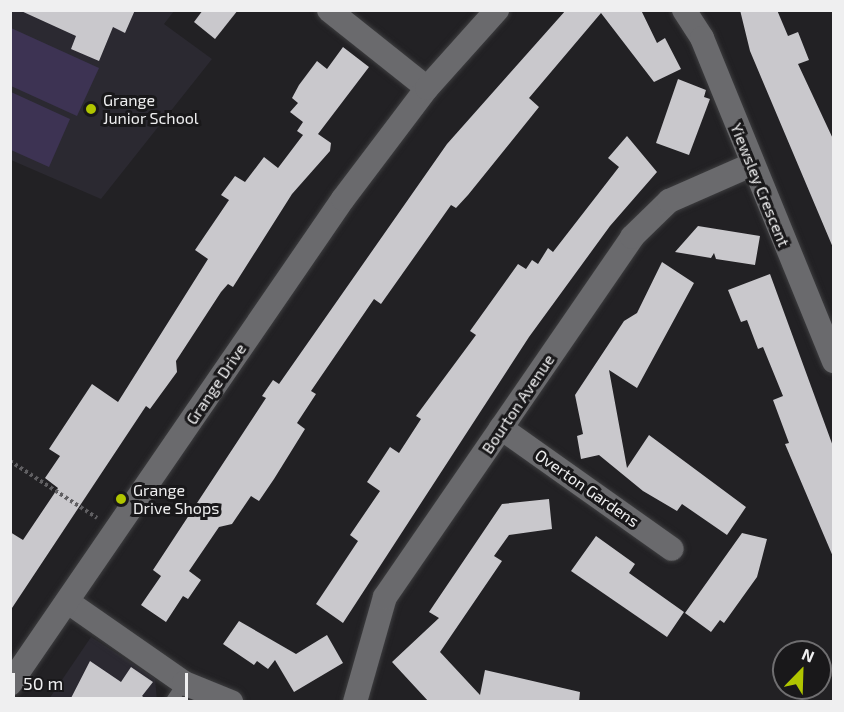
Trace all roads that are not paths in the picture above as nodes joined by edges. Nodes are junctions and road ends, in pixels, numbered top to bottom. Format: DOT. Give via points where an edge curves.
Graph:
graph roads {
  1 [pos="329,10"];
  2 [pos="497,10"];
  3 [pos="684,10"];
  4 [pos="427,88"];
  5 [pos="751,165"];
  6 [pos="834,361"];
  7 [pos="501,428"];
  8 [pos="672,549"];
  9 [pos="68,602"];
  10 [pos="10,684"];
  11 [pos="178,692"];
  12 [pos="231,702"];
  13 [pos="355,702"];
  1 -- 4 [label="street"];
  2 -- 4 [label="street, Grange Drive"];
  3 -- 5 [label="street, Yiewsley Crescent" via="702,38"];
  4 -- 9 [label="street, Grange Drive" via="343,199"];
  5 -- 6 [label="street, Yiewsley Crescent"];
  5 -- 7 [label="street, Bourton Avenue" via="694,187 649,218"];
  7 -- 8 [label="street, Overton Gardens"];
  7 -- 13 [label="street, Bourton Avenue" via="386,597"];
  9 -- 10 [label="street, Grange Drive"];
  9 -- 11 [label="street"];
  11 -- 12 [label="street"];
}
